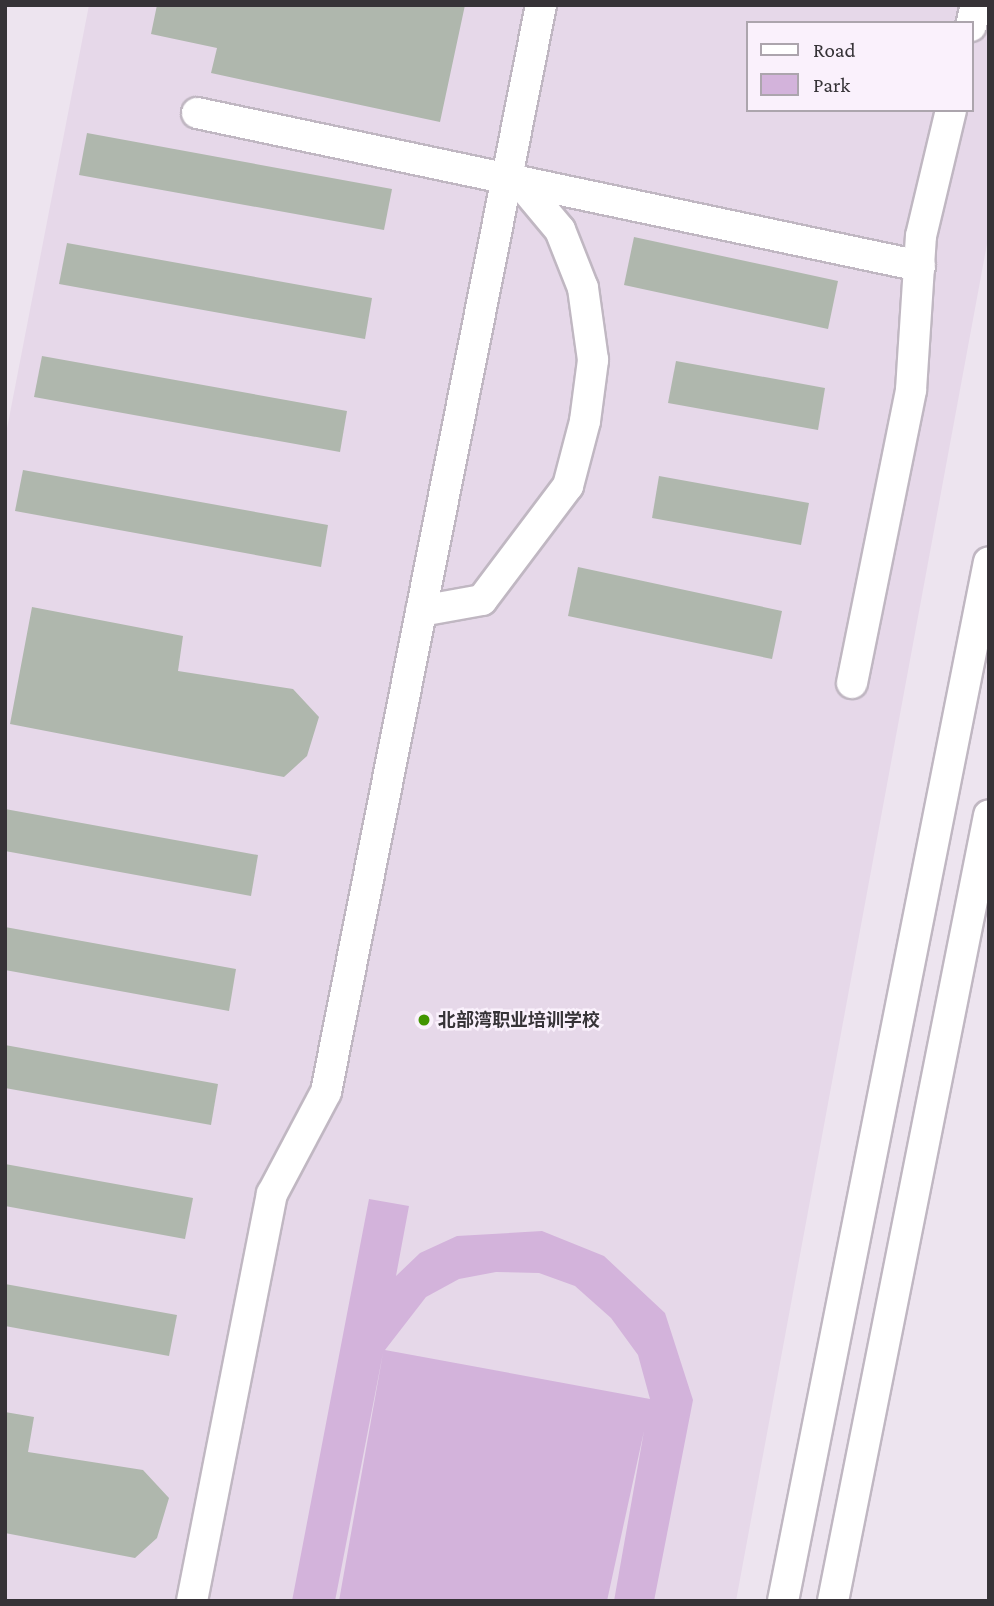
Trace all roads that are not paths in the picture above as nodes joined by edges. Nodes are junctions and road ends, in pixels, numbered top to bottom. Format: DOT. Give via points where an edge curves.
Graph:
graph roads {
  1 [pos="541,5"];
  2 [pos="951,112"];
  3 [pos="197,113"];
  4 [pos="513,179"];
  5 [pos="920,266"];
  6 [pos="989,562"];
  7 [pos="421,611"];
  8 [pos="852,683"];
  9 [pos="989,815"];
  10 [pos="192,1601"];
  11 [pos="782,1601"];
  12 [pos="833,1601"];
  1 -- 4 [label="street"];
  2 -- 5 [label="street"];
  3 -- 4 [label="street"];
  4 -- 5 [label="street"];
  4 -- 7 [label="street"];
  4 -- 7 [label="street" via="560,230 583,288 593,360 585,421 568,486 482,600"];
  5 -- 8 [label="street" via="911,390"];
  6 -- 11 [label="street"];
  7 -- 10 [label="street" via="326,1092 272,1195"];
  9 -- 12 [label="street"];
}
